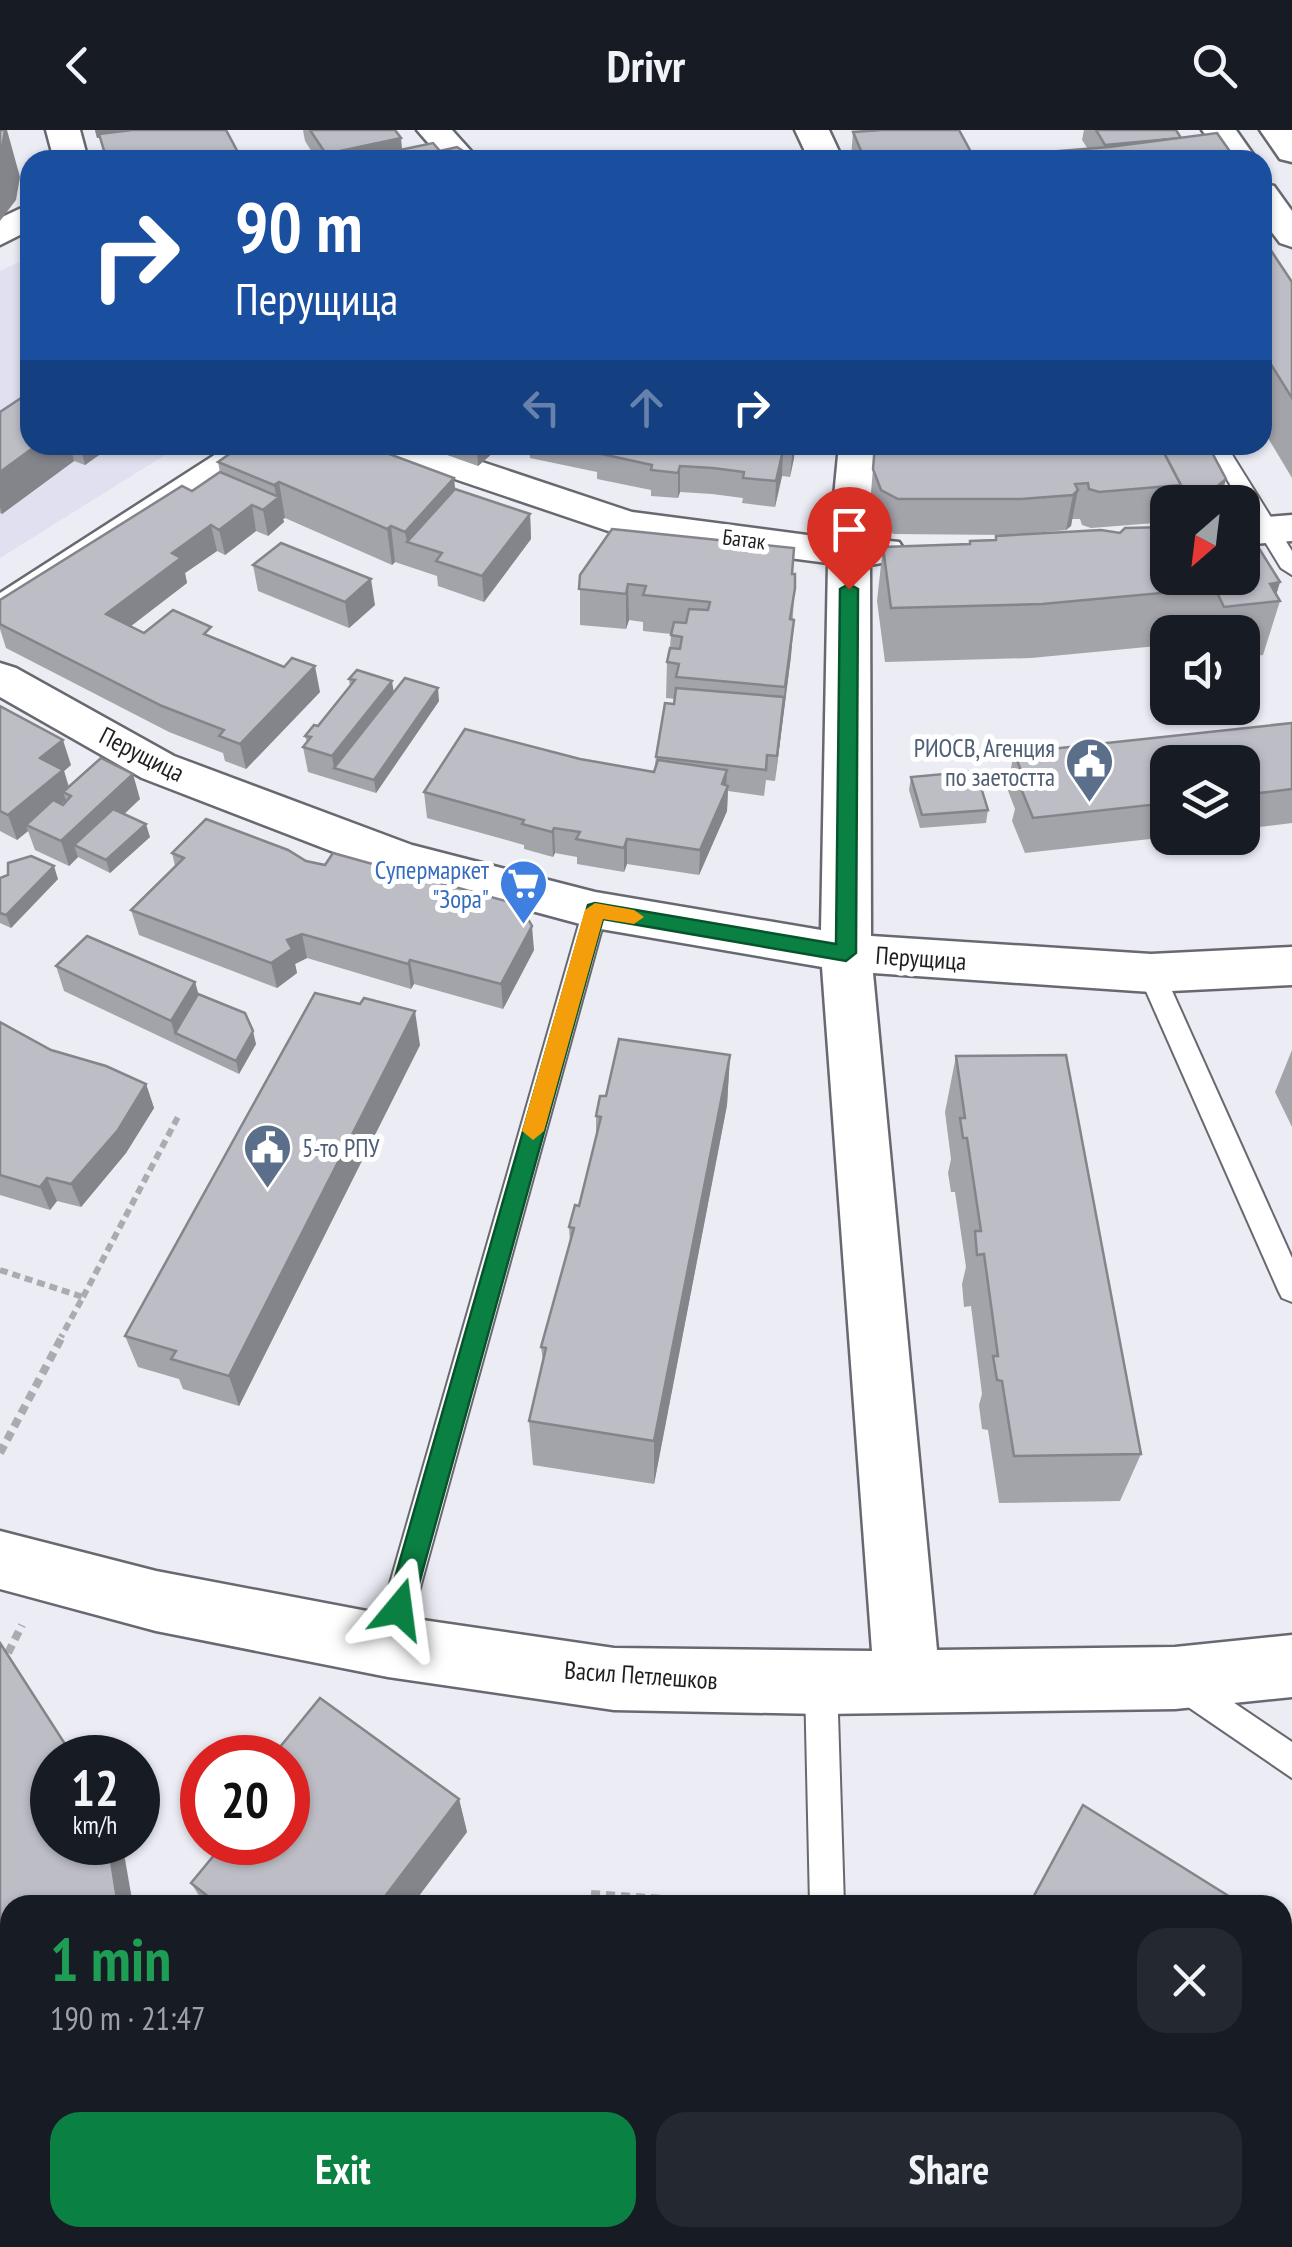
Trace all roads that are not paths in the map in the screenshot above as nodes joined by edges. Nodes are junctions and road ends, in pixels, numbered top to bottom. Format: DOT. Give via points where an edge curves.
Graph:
graph roads {
  1 [pos="434,130"];
  2 [pos="1277,130"];
  3 [pos="453,150"];
  4 [pos="1292,152"];
  5 [pos="1272,207"];
  6 [pos="1292,236"];
  7 [pos="242,455"];
  8 [pos="422,455"];
  9 [pos="858,455"];
  10 [pos="1222,455"];
  11 [pos="1268,530"];
  12 [pos="929,549"];
  13 [pos="849,553"];
  14 [pos="1292,568"];
  15 [pos="0,612"];
  16 [pos="0,678"];
  17 [pos="595,910"];
  18 [pos="846,953"];
  19 [pos="1292,966"];
  20 [pos="1152,973"];
  21 [pos="1292,1290"];
  22 [pos="0,1560"];
  23 [pos="388,1646"];
  24 [pos="1292,1666"];
  25 [pos="1175,1678"];
  26 [pos="907,1680"];
  27 [pos="821,1683"];
  28 [pos="1292,1762"];
  29 [pos="827,1895"];
  1 -- 3 [label="street"];
  2 -- 4 [label="street"];
  5 -- 6 [label="street"];
  7 -- 15 [label="street"];
  8 -- 13 [label="street, Батак" via="626,524"];
  9 -- 13 [label="street"];
  10 -- 11 [label="lane"];
  11 -- 14 [label="lane"];
  12 -- 13 [label="street, Батак"];
  13 -- 18 [label="street"];
  16 -- 17 [label="street, Перущица" via="158,767 400,859"];
  17 -- 18 [label="street, Перущица"];
  17 -- 23 [label="lane"];
  18 -- 20 [label="street, Перущица"];
  18 -- 26 [label="street"];
  19 -- 20 [label="street, Перущица"];
  20 -- 21 [label="lane"];
  22 -- 23 [label="street, Васил Петлешков" via="156,1601"];
  23 -- 27 [label="street, Васил Петлешков" via="614,1679"];
  24 -- 25 [label="street, Васил Петлешков"];
  25 -- 26 [label="street, Васил Петлешков"];
  25 -- 28 [label="lane"];
  26 -- 27 [label="street, Васил Петлешков"];
  27 -- 29 [label="lane"];
}
